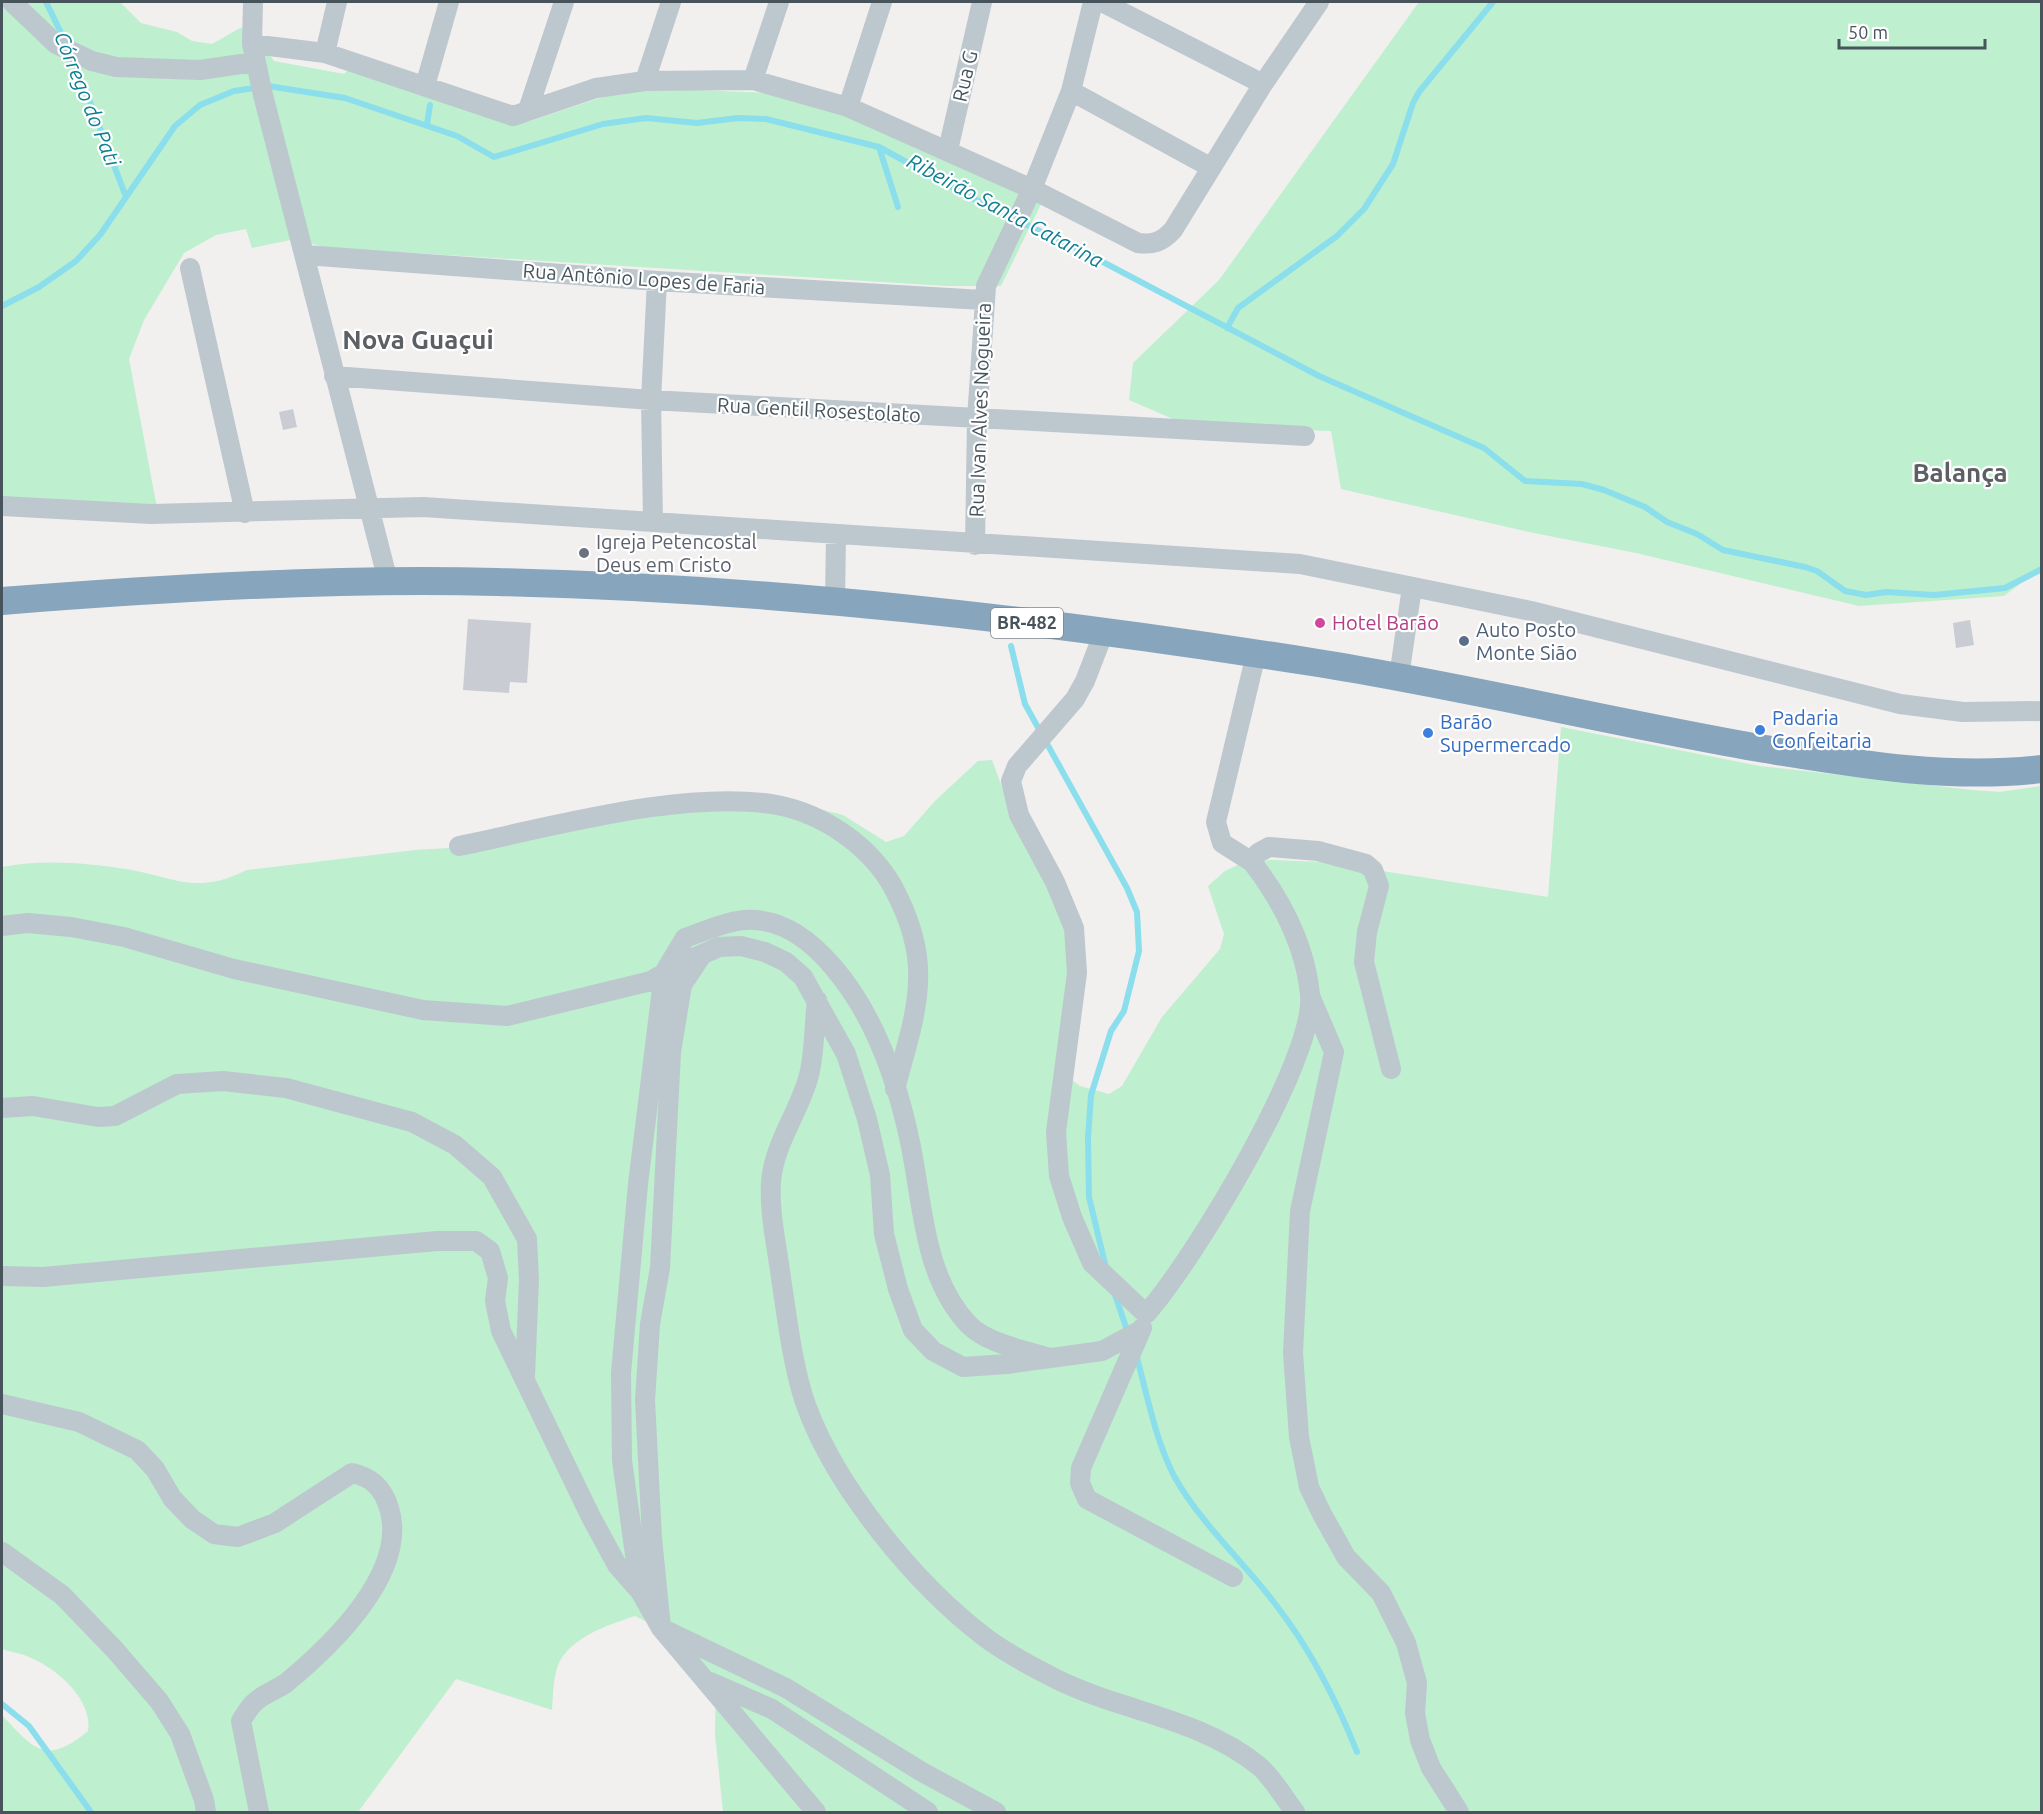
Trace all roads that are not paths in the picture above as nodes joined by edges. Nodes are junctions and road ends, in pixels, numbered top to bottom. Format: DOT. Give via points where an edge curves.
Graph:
graph roads {
  1 [pos="12,2"];
  2 [pos="253,2"];
  3 [pos="337,2"];
  4 [pos="449,2"];
  5 [pos="564,2"];
  6 [pos="671,2"];
  7 [pos="779,2"];
  8 [pos="882,2"];
  9 [pos="982,2"];
  10 [pos="1093,2"];
  11 [pos="1102,2"];
  12 [pos="1318,2"];
  13 [pos="325,52"];
  14 [pos="255,60"];
  15 [pos="753,80"];
  16 [pos="645,81"];
  17 [pos="1263,84"];
  18 [pos="425,86"];
  19 [pos="1071,91"];
  20 [pos="848,107"];
  21 [pos="528,110"];
  22 [pos="948,150"];
  23 [pos="1210,167"];
  24 [pos="1032,189"];
  25 [pos="305,255"];
  26 [pos="190,268"];
  27 [pos="657,281"];
  28 [pos="983,300"];
  29 [pos="334,376"];
  30 [pos="651,400"];
  31 [pos="977,419"];
  32 [pos="1305,436"];
  33 [pos="2,506"];
  34 [pos="368,508"];
  35 [pos="245,513"];
  36 [pos="653,522"];
  37 [pos="836,535"];
  38 [pos="975,545"];
  39 [pos="388,581"];
  40 [pos="1412,587"];
  41 [pos="2,601"];
  42 [pos="834,602"];
  43 [pos="1104,632"];
  44 [pos="1256,654"];
  45 [pos="1399,677"];
  46 [pos="2042,711"];
  47 [pos="2042,769"];
  48 [pos="459,846"];
  49 [pos="1252,862"];
  50 [pos="2,926"];
  51 [pos="702,955"];
  52 [pos="664,973"];
  53 [pos="1310,996"];
  54 [pos="817,1000"];
  55 [pos="1391,1069"];
  56 [pos="895,1089"];
  57 [pos="2,1107"];
  58 [pos="2,1276"];
  59 [pos="1144,1322"];
  60 [pos="1049,1358"];
  61 [pos="525,1378"];
  62 [pos="2,1404"];
  63 [pos="2,1552"];
  64 [pos="1233,1576"];
  65 [pos="640,1591"];
  66 [pos="661,1628"];
  67 [pos="705,1680"];
  68 [pos="206,1812"];
  69 [pos="259,1812"];
  70 [pos="816,1812"];
  71 [pos="928,1812"];
  72 [pos="996,1812"];
  73 [pos="1295,1812"];
  74 [pos="1459,1812"];
  1 -- 14 [label="street" via="56,44 116,67 200,70"];
  2 -- 14 [label="street"];
  3 -- 13 [label="street"];
  4 -- 18 [label="street"];
  5 -- 21 [label="street"];
  6 -- 16 [label="street"];
  7 -- 15 [label="street"];
  8 -- 20 [label="street"];
  9 -- 22 [label="street, Rua G"];
  10 -- 19 [label="street, Rua Ivan Alves Nogueira"];
  11 -- 17 [label="street"];
  12 -- 17 [label="street"];
  13 -- 14 [label="street"];
  13 -- 18 [label="street"];
  14 -- 25 [label="street"];
  15 -- 16 [label="street"];
  15 -- 20 [label="street"];
  16 -- 21 [label="street" via="596,88"];
  17 -- 23 [label="street"];
  18 -- 21 [label="street" via="513,116"];
  19 -- 23 [label="street"];
  19 -- 24 [label="street, Rua Ivan Alves Nogueira"];
  20 -- 22 [label="street"];
  22 -- 24 [label="street"];
  23 -- 24 [label="street" via="1173,230 1155,243 1138,243"];
  24 -- 28 [label="street, Rua Ivan Alves Nogueira" via="986,285"];
  25 -- 27 [label="street, Rua Antônio Lopes de Faria"];
  25 -- 29 [label="street"];
  26 -- 35 [label="street"];
  27 -- 28 [label="street, Rua Antônio Lopes de Faria"];
  27 -- 30 [label="street"];
  28 -- 31 [label="street, Rua Ivan Alves Nogueira"];
  29 -- 30 [label="street, Rua Gentil Rosestolato"];
  29 -- 34 [label="street"];
  30 -- 31 [label="street, Rua Gentil Rosestolato"];
  30 -- 36 [label="street"];
  31 -- 32 [label="street, Rua Gentil Rosestolato"];
  31 -- 38 [label="street, Rua Ivan Alves Nogueira"];
  33 -- 35 [label="street" via="151,514"];
  34 -- 35 [label="street"];
  34 -- 36 [label="street" via="423,507"];
  34 -- 39 [label="street"];
  36 -- 37 [label="street"];
  37 -- 38 [label="street"];
  37 -- 42 [label="street"];
  38 -- 40 [label="street" via="1300,564"];
  39 -- 41 [label="highway, BR-482"];
  39 -- 42 [label="highway, BR-482" via="701,590"];
  40 -- 45 [label="street"];
  40 -- 46 [label="street" via="1541,614 1900,704 1963,712"];
  42 -- 43 [label="highway, BR-482"];
  43 -- 44 [label="highway, BR-482"];
  43 -- 59 [label="street" via="1075,699 1017,766 1011,781 1019,815 1055,882 1074,928 1077,973 1056,1132 1059,1176 1092,1263"];
  44 -- 45 [label="highway, BR-482"];
  44 -- 49 [label="street" via="1216,822 1222,843"];
  45 -- 47 [label="highway, BR-482" via="1849,763 1968,774"];
  48 -- 56 [label="street" via="652,808 718,801 779,806 822,821 859,844 885,873 904,907 915,945 918,982"];
  49 -- 53 [label="street" via="1285,912 1301,949"];
  49 -- 55 [label="street" via="1269,847 1318,851 1366,864 1373,870 1379,886 1364,962"];
  50 -- 52 [label="street" via="28,923 92,931 234,969 433,1010 507,1016 651,981"];
  51 -- 52 [label="street"];
  51 -- 54 [label="street" via="719,947 741,946 765,952 786,962 803,977"];
  51 -- 66 [label="street" via="682,985 671,1052 660,1268 650,1324 645,1400"];
  52 -- 56 [label="street" via="684,938 754,920 786,927 819,951 860,1004 880,1044"];
  52 -- 65 [label="street" via="639,1173 621,1373 622,1460"];
  53 -- 59 [label="street" via="1303,1033 1276,1107 1198,1241"];
  53 -- 74 [label="street" via="1334,1052 1300,1211 1293,1353 1299,1437 1309,1487 1322,1514 1346,1557 1381,1593 1406,1643 1417,1683 1415,1713 1420,1740 1431,1768"];
  54 -- 60 [label="street" via="846,1054 867,1119 880,1175 884,1234 898,1289 914,1330 933,1352 963,1367"];
  54 -- 73 [label="street" via="809,1075 782,1139 771,1178 770,1208 786,1316 806,1404 830,1457 878,1530 952,1610 988,1640 1057,1679 1144,1714 1192,1726 1229,1746 1261,1767"];
  56 -- 60 [label="street" via="910,1141 929,1247 937,1274 953,1303 970,1326 991,1338"];
  57 -- 61 [label="street" via="33,1106 98,1117 115,1116 177,1084 223,1081 286,1088 412,1122 455,1145 492,1177 527,1239"];
  58 -- 61 [label="street" via="44,1277 437,1241 476,1241 490,1251 498,1278 495,1301 501,1331"];
  59 -- 60 [label="street" via="1102,1351"];
  59 -- 64 [label="street" via="1081,1468 1080,1483 1087,1499"];
  61 -- 65 [label="street" via="591,1517 617,1565"];
  62 -- 69 [label="street" via="79,1422 137,1450 155,1469 172,1498 214,1534 238,1537 275,1523 352,1473 368,1476 385,1495 394,1523 390,1557 365,1601 328,1646 284,1685 255,1702 241,1721"];
  63 -- 68 [label="street" via="62,1595 159,1701 180,1734"];
  65 -- 66 [label="street"];
  66 -- 67 [label="street"];
  66 -- 72 [label="street" via="786,1688 922,1772"];
  67 -- 70 [label="street"];
  67 -- 71 [label="street" via="772,1709"];
}
